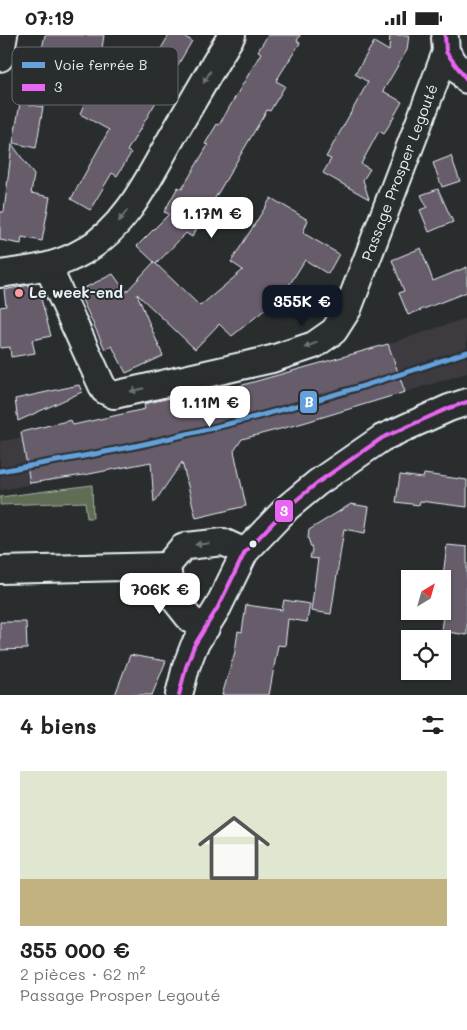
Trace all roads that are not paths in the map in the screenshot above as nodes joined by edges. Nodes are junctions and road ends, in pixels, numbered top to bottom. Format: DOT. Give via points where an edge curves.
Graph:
graph roads {
  1 [pos="4,35"];
  2 [pos="232,35"];
  3 [pos="445,43"];
  4 [pos="0,58"];
  5 [pos="467,80"];
  6 [pos="48,267"];
  7 [pos="0,273"];
  8 [pos="467,402"];
  9 [pos="245,552"];
  10 [pos="167,566"];
  11 [pos="0,570"];
  12 [pos="206,628"];
  13 [pos="179,695"];
  1 -- 4 [label="street"];
  2 -- 6 [label="street, one-way" via="148,180 120,221 85,251"];
  3 -- 5 [label="street"];
  3 -- 6 [label="street, Passage Prosper Legouté, one-way" via="348,309 334,331 314,345 272,359 114,395 107,393"];
  6 -- 7 [label="street"];
  8 -- 9 [label="street" via="382,438 288,507"];
  9 -- 10 [label="street, one-way" via="223,542 187,546"];
  9 -- 12 [label="street"];
  10 -- 11 [label="street"];
  10 -- 12 [label="street" via="171,595 190,619"];
  12 -- 13 [label="street" via="194,646"];
}
